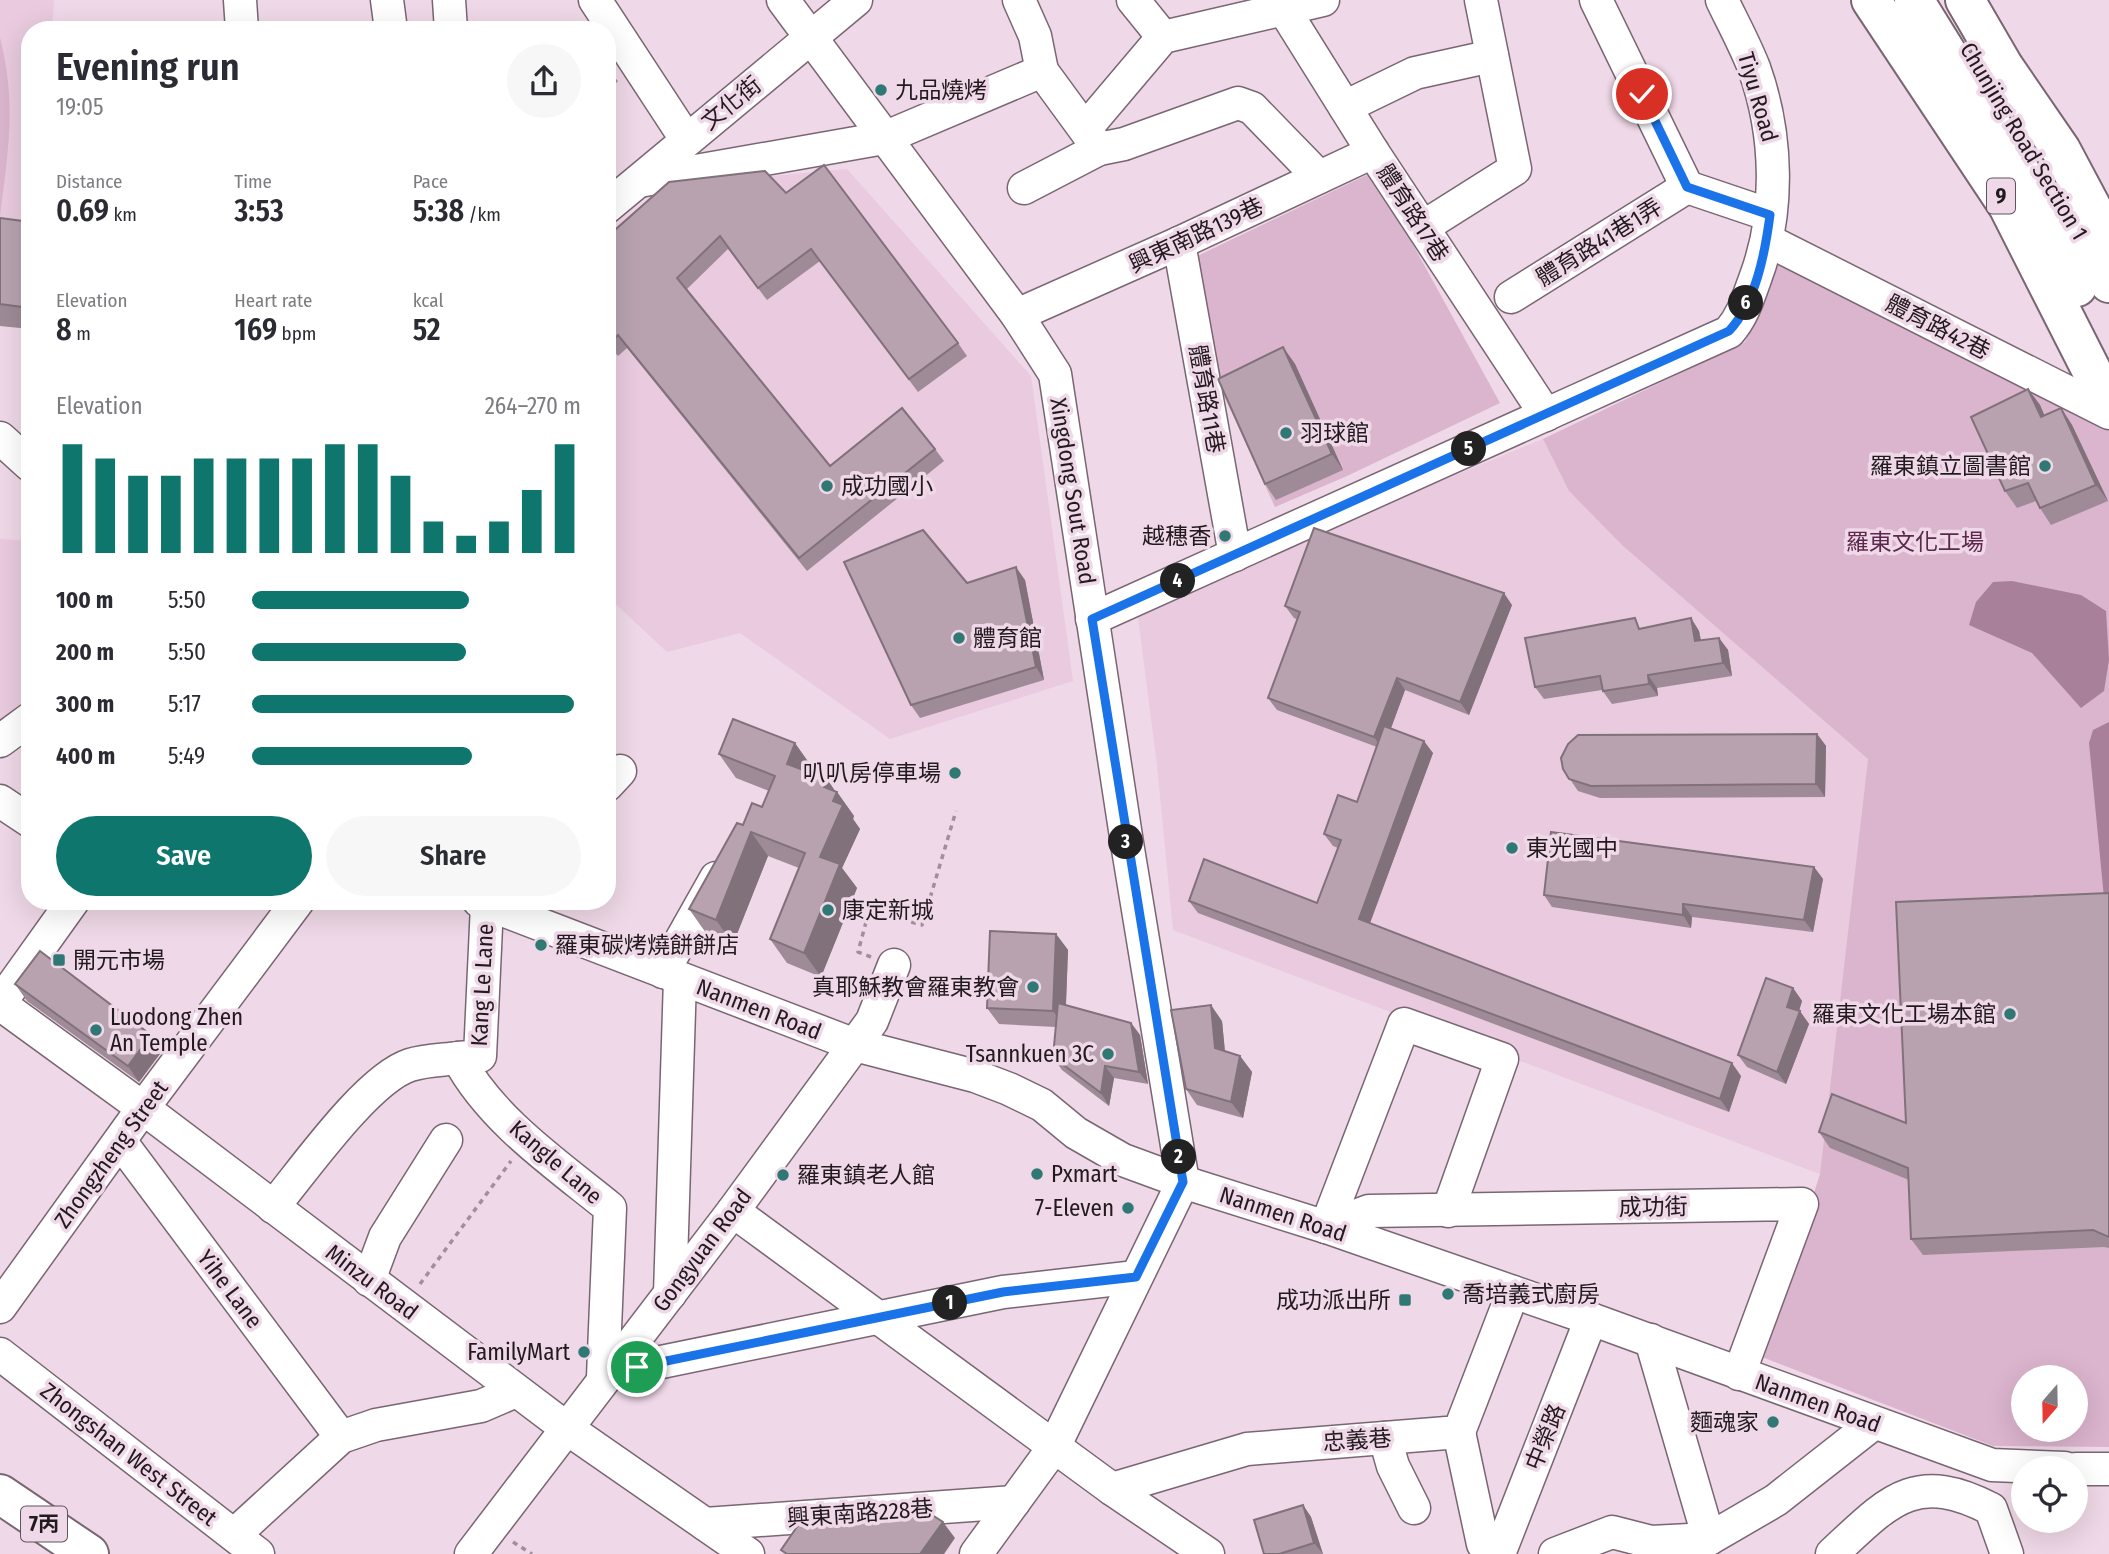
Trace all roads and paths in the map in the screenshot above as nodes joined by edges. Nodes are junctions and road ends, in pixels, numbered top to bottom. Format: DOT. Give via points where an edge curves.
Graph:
graph roads {
  1 [pos="240,0"];
  2 [pos="387,0"];
  3 [pos="449,0"];
  4 [pos="595,0"];
  5 [pos="783,0"];
  6 [pos="856,0"];
  7 [pos="1019,0"];
  8 [pos="1133,0"];
  9 [pos="1323,0"];
  10 [pos="1481,0"];
  11 [pos="1596,0"];
  12 [pos="1722,0"];
  13 [pos="1871,0"];
  14 [pos="1914,0"];
  15 [pos="1937,0"];
  16 [pos="1965,0"];
  17 [pos="1281,5"];
  18 [pos="241,21"];
  19 [pos="390,21"];
  20 [pos="451,21"];
  21 [pos="609,21"];
  22 [pos="616,32"];
  23 [pos="1163,37"];
  24 [pos="812,38"];
  25 [pos="1492,56"];
  26 [pos="1042,71"];
  27 [pos="1345,107"];
  28 [pos="884,138"];
  29 [pos="686,139"];
  30 [pos="1093,139"];
  31 [pos="1373,152"];
  32 [pos="1319,177"];
  33 [pos="639,181"];
  34 [pos="1687,187"];
  35 [pos="1024,188"];
  36 [pos="616,200"];
  37 [pos="1423,228"];
  38 [pos="1768,228"];
  39 [pos="2109,240"];
  40 [pos="1179,243"];
  41 [pos="2109,283"];
  42 [pos="1511,296"];
  43 [pos="1017,315"];
  44 [pos="2109,350"];
  45 [pos="2109,405"];
  46 [pos="2109,413"];
  47 [pos="1546,415"];
  48 [pos="1235,555"];
  49 [pos="1092,619"];
  50 [pos="21,726"];
  51 [pos="0,741"];
  52 [pos="0,801"];
  53 [pos="956,811"];
  54 [pos="21,815"];
  55 [pos="733,847"];
  56 [pos="67,910"];
  57 [pos="291,910"];
  58 [pos="492,910"];
  59 [pos="505,910"];
  60 [pos="894,965"];
  61 [pos="671,976"];
  62 [pos="0,1003"];
  63 [pos="855,1045"];
  64 [pos="458,1058"];
  65 [pos="143,1108"];
  66 [pos="446,1140"];
  67 [pos="527,1140"];
  68 [pos="120,1141"];
  69 [pos="1183,1182"];
  70 [pos="273,1208"];
  71 [pos="733,1210"];
  72 [pos="1448,1211"];
  73 [pos="1326,1227"];
  74 [pos="1136,1277"];
  75 [pos="369,1280"];
  76 [pos="1513,1292"];
  77 [pos="670,1294"];
  78 [pos="404,1306"];
  79 [pos="0,1307"];
  80 [pos="878,1317"];
  81 [pos="1591,1319"];
  82 [pos="1651,1340"];
  83 [pos="0,1354"];
  84 [pos="611,1367"];
  85 [pos="1739,1374"];
  86 [pos="516,1391"];
  87 [pos="1874,1423"];
  88 [pos="565,1427"];
  89 [pos="1459,1432"];
  90 [pos="341,1437"];
  91 [pos="1385,1438"];
  92 [pos="1054,1447"];
  93 [pos="1992,1465"];
  94 [pos="2011,1466"];
  95 [pos="2088,1469"];
  96 [pos="2109,1469"];
  97 [pos="1112,1489"];
  98 [pos="0,1494"];
  99 [pos="1014,1502"];
  100 [pos="1984,1505"];
  101 [pos="1414,1508"];
  102 [pos="705,1524"];
  103 [pos="234,1535"];
  104 [pos="1709,1539"];
  105 [pos="984,1551"];
  106 [pos="1487,1551"];
  107 [pos="89,1554"];
  108 [pos="258,1554"];
  109 [pos="471,1554"];
  110 [pos="748,1554"];
  111 [pos="1208,1554"];
  112 [pos="1555,1554"];
  113 [pos="1832,1554"];
  114 [pos="2007,1554"];
  1 -- 18 [label="street"];
  2 -- 19 [label="street"];
  3 -- 20 [label="street"];
  4 -- 21 [label="street"];
  5 -- 24 [label="street, Xingdong Sout Road"];
  6 -- 24 [label="street, 文化街"];
  7 -- 26 [label="street" via="1035,36"];
  8 -- 23 [label="street"];
  9 -- 17 [label="street"];
  10 -- 25 [label="street"];
  11 -- 34 [label="street"];
  12 -- 38 [label="street, Tiyu Road" via="1754,69 1774,154"];
  13 -- 45 [label="main road, Chunjing Road Section 1 / 9" via="2008,206"];
  14 -- 44 [label="main road, Chunjing Road Section 1 / 9" via="2031,189"];
  15 -- 41 [label="main road, Chunjing Road Section 1 / 9"];
  16 -- 39 [label="main road, Chunjing Road Section 1" via="2061,150"];
  17 -- 23 [label="street"];
  17 -- 27 [label="street, 體育路17巷"];
  22 -- 29 [label="street"];
  23 -- 30 [label="street"];
  24 -- 28 [label="street, Xingdong Sout Road"];
  24 -- 29 [label="street, 文化街"];
  25 -- 27 [label="street" via="1415,73"];
  25 -- 37 [label="street" via="1516,169"];
  26 -- 28 [label="street"];
  26 -- 30 [label="street"];
  27 -- 31 [label="street, 體育路17巷"];
  28 -- 33 [label="street"];
  28 -- 43 [label="street, Xingdong Sout Road"];
  29 -- 33 [label="street, 文化街"];
  30 -- 32 [label="street" via="1124,144 1238,103 1252,108"];
  30 -- 35 [label="street"];
  31 -- 32 [label="street, 興東南路139巷"];
  31 -- 37 [label="street, 體育路17巷"];
  32 -- 40 [label="street, 興東南路139巷"];
  33 -- 36 [label="street, 文化街"];
  34 -- 38 [label="street, 體育路42巷"];
  34 -- 42 [label="street, 體育路41巷1弄"];
  37 -- 47 [label="street, 體育路17巷"];
  38 -- 46 [label="street, 體育路42巷"];
  38 -- 47 [label="street, Tiyu Road" via="1740,319 1729,331"];
  40 -- 43 [label="street, 興東南路139巷"];
  40 -- 48 [label="street, 體育路11巷"];
  43 -- 49 [label="street, Xingdong Sout Road" via="1055,374"];
  47 -- 48 [label="street, Tiyu Road"];
  48 -- 49 [label="street, Tiyu Road"];
  49 -- 69 [label="street, Xingdong Sout Road"];
  50 -- 51 [label="street"];
  52 -- 54 [label="street"];
  53 -- 60 [label="path" via="922,925 869,911 858,952"];
  55 -- 61 [label="street"];
  56 -- 62 [label="street"];
  57 -- 65 [label="street, Zhongzheng Street"];
  58 -- 64 [label="street, Kang Le Lane" via="480,1056"];
  59 -- 61 [label="street, Nanmen Road"];
  60 -- 63 [label="street, Gongyuan Road" via="872,1021"];
  61 -- 63 [label="street, Nanmen Road"];
  61 -- 77 [label="street"];
  62 -- 65 [label="street, Minzu Road"];
  63 -- 69 [label="street, Nanmen Road" via="1009,1089 1042,1105 1076,1133 1123,1160"];
  63 -- 71 [label="street, Gongyuan Road"];
  64 -- 67 [label="street, Kang Le Lane" via="472,1085"];
  64 -- 70 [label="street" via="410,1065 390,1076 366,1096"];
  65 -- 68 [label="street, Zhongzheng Street"];
  65 -- 70 [label="street, Minzu Road"];
  66 -- 75 [label="street" via="385,1237"];
  67 -- 78 [label="path"];
  67 -- 84 [label="street, Kangle Lane" via="610,1208"];
  68 -- 79 [label="street, Zhongzheng Street"];
  68 -- 90 [label="street, Yihe Lane"];
  69 -- 73 [label="street, Nanmen Road"];
  69 -- 74 [label="street"];
  70 -- 75 [label="street, Minzu Road"];
  71 -- 77 [label="street, Gongyuan Road"];
  71 -- 80 [label="street"];
  72 -- 73 [label="street, 成功街" via="1369,1211"];
  72 -- 73 [label="street" via="1502,1059 1404,1024"];
  72 -- 85 [label="street, 成功街" via="1802,1204"];
  73 -- 76 [label="street, Nanmen Road"];
  74 -- 80 [label="street" via="1003,1292"];
  74 -- 92 [label="street"];
  75 -- 78 [label="street, Minzu Road"];
  76 -- 81 [label="street, Nanmen Road"];
  76 -- 89 [label="street"];
  77 -- 84 [label="street, Gongyuan Road"];
  78 -- 86 [label="street, Minzu Road"];
  80 -- 84 [label="street" via="637,1367"];
  80 -- 92 [label="street"];
  81 -- 82 [label="street, Nanmen Road"];
  81 -- 106 [label="street, 中榮路"];
  82 -- 85 [label="street, Nanmen Road"];
  82 -- 104 [label="street"];
  83 -- 103 [label="street, Zhongshan West Street"];
  84 -- 88 [label="street, Gongyuan Road"];
  85 -- 87 [label="street, Nanmen Road"];
  86 -- 88 [label="street, Minzu Road"];
  86 -- 90 [label="street" via="481,1406 376,1425"];
  87 -- 93 [label="street, Nanmen Road"];
  87 -- 104 [label="street" via="1776,1500"];
  88 -- 102 [label="street, Minzu Road"];
  88 -- 109 [label="street, Gongyuan Road"];
  89 -- 91 [label="street, 忠義巷"];
  89 -- 106 [label="street"];
  90 -- 103 [label="street"];
  91 -- 97 [label="street, 忠義巷" via="1248,1448"];
  91 -- 101 [label="street"];
  92 -- 97 [label="street"];
  92 -- 99 [label="street"];
  93 -- 94 [label="street, Nanmen Road"];
  93 -- 100 [label="street"];
  95 -- 96 [label="street"];
  97 -- 111 [label="street"];
  98 -- 107 [label="main road, 7丙"];
  99 -- 102 [label="street, 興東南路228巷"];
  99 -- 105 [label="street"];
  100 -- 113 [label="street" via="1935,1489 1897,1498"];
  100 -- 114 [label="street" via="1992,1509"];
  102 -- 110 [label="street, Minzu Road"];
  103 -- 108 [label="street, Zhongshan West Street"];
  104 -- 112 [label="street" via="1651,1542 1612,1532"];
}
